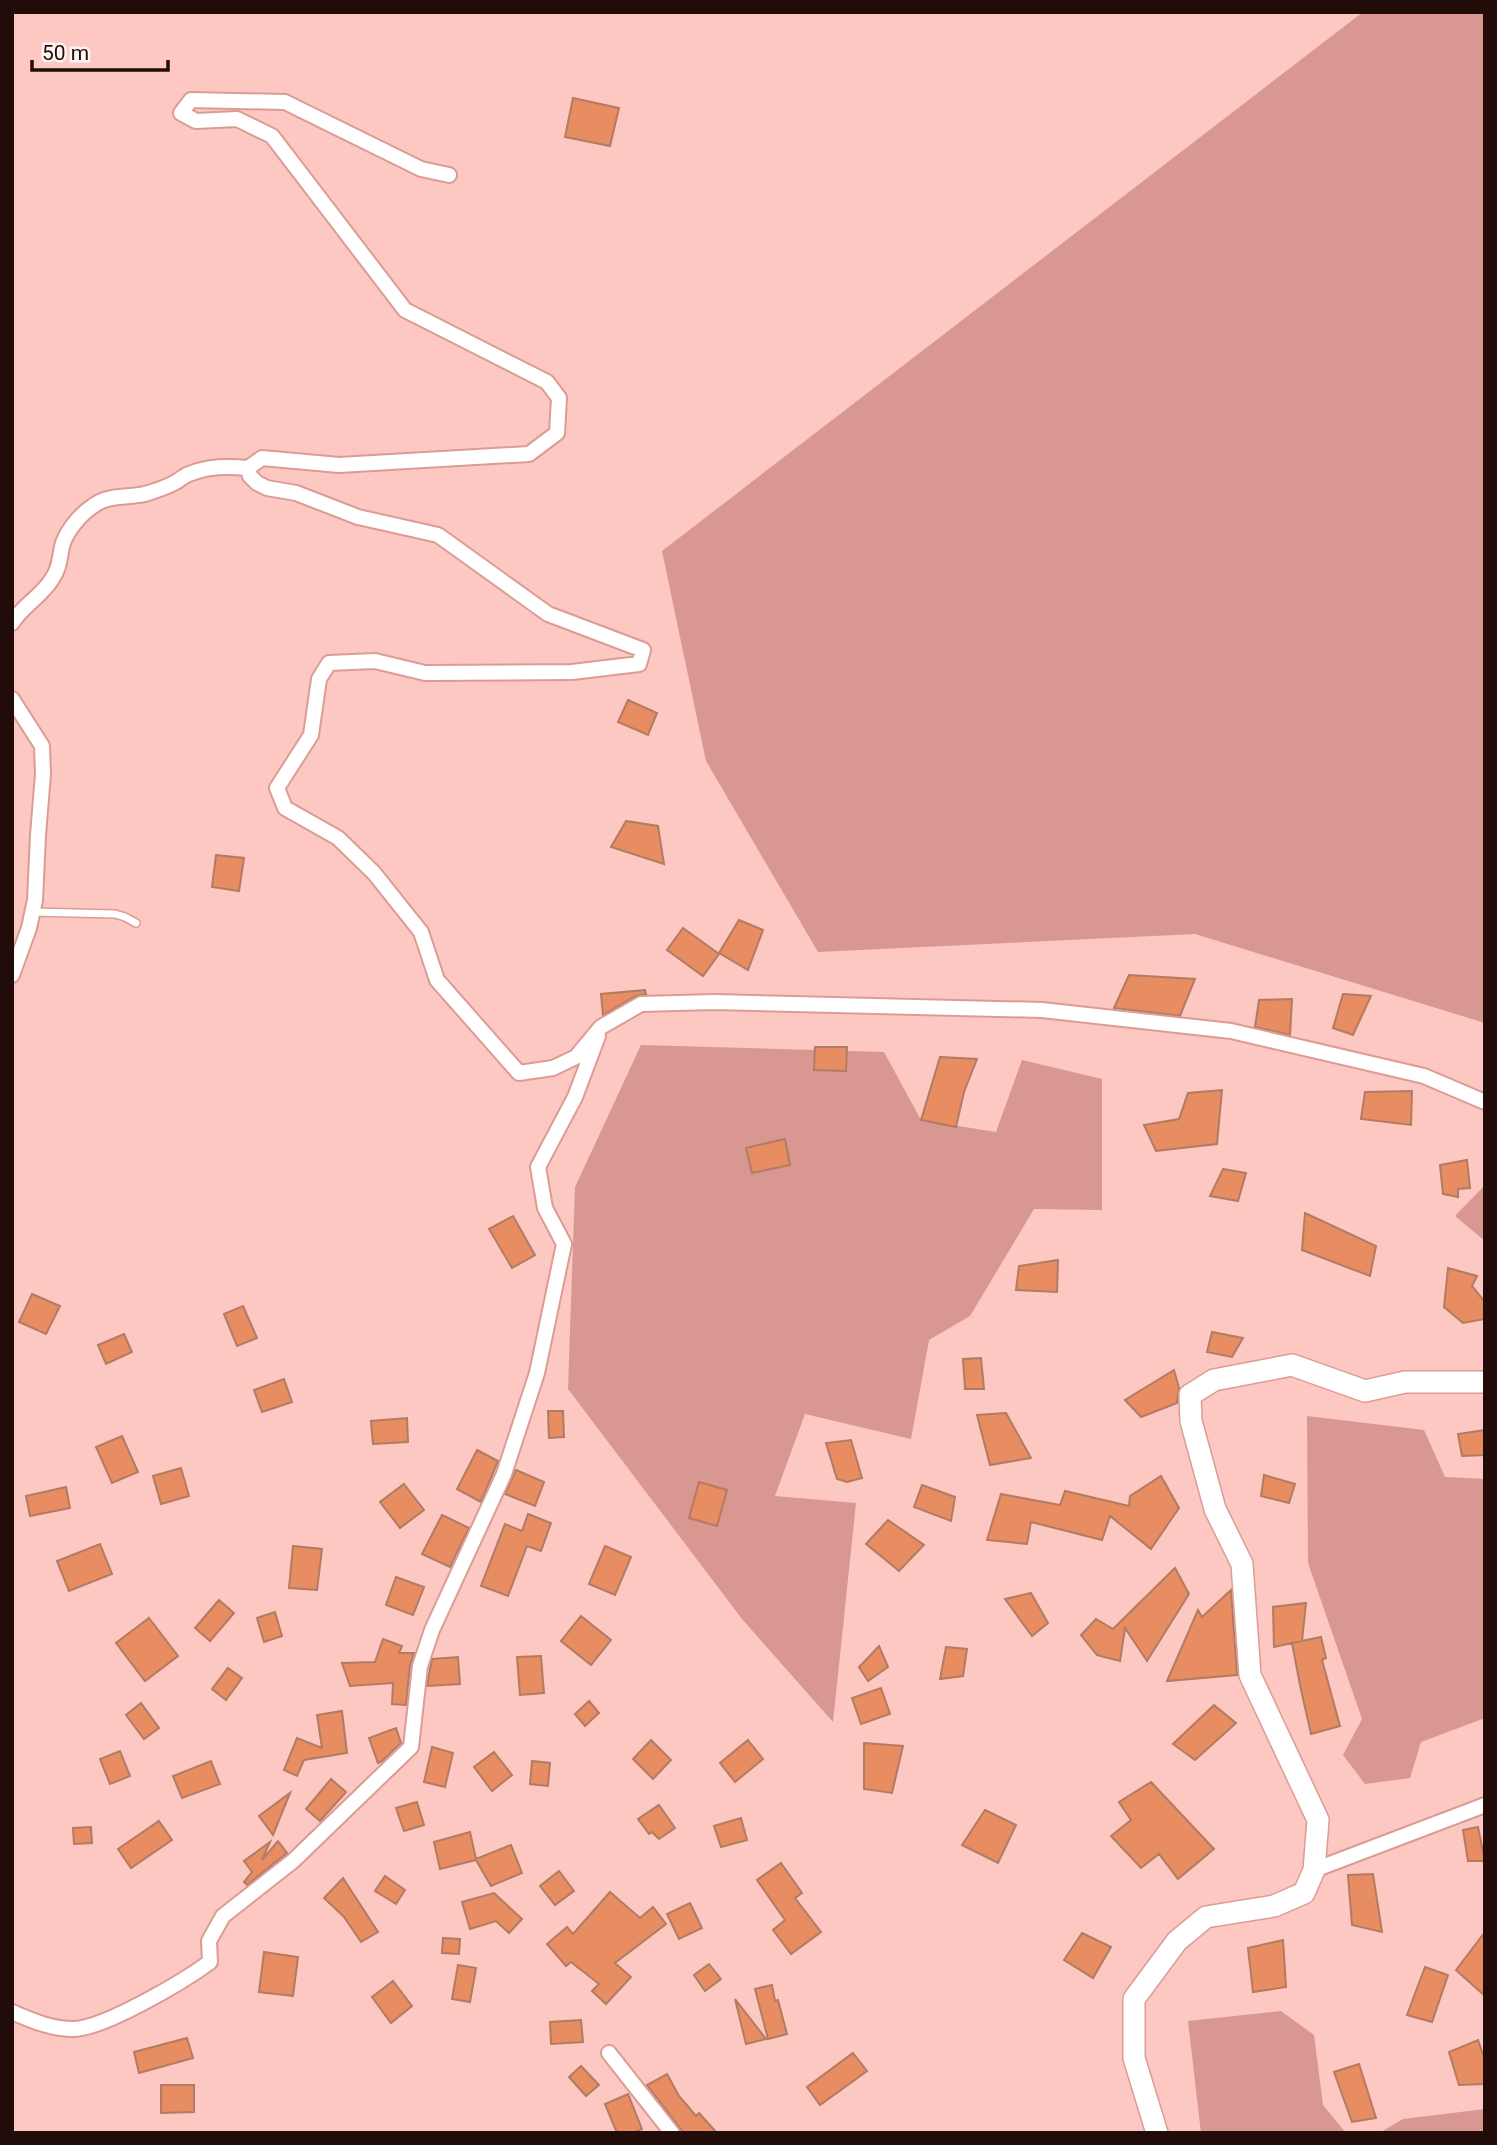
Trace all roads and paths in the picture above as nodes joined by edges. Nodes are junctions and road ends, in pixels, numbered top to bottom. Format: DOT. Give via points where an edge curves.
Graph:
graph roads {
  1 [pos="449,175"];
  2 [pos="248,468"];
  3 [pos="12,623"];
  4 [pos="12,699"];
  5 [pos="32,912"];
  6 [pos="136,923"];
  7 [pos="12,975"];
  8 [pos="601,1027"];
  9 [pos="1485,1102"];
  10 [pos="1485,1382"];
  11 [pos="1485,1805"];
  12 [pos="1314,1870"];
  13 [pos="12,2012"];
  14 [pos="609,2053"];
  15 [pos="672,2133"];
  16 [pos="1157,2133"];
  1 -- 2 [label="street" via="421,169 285,102 191,100 181,113 196,121 237,119 272,136 405,310 547,383 559,398 556,433 529,454 339,465 262,458"];
  2 -- 3 [label="street" via="206,469 149,493 95,504 70,530 54,578"];
  2 -- 8 [label="street" via="250,476 267,488 296,493 358,517 438,535 548,614 643,650 639,664 572,672 425,673 375,661 329,663 319,679 311,735 277,788 285,808 338,838 374,873 421,932 437,980 519,1073 553,1068 576,1057"];
  4 -- 5 [label="street" via="42,746"];
  5 -- 6 [label="lane" via="104,913"];
  5 -- 7 [label="street"];
  8 -- 9 [label="street" via="641,1004 1042,1010 1231,1031 1424,1076"];
  8 -- 13 [label="street" via="575,1097 538,1167 545,1208 564,1244 537,1373 504,1474 432,1630 420,1666 411,1746 293,1861 223,1916 209,1941 210,1962 186,1980 76,2029 41,2025"];
  10 -- 12 [label="street" via="1405,1382 1364,1391 1292,1365 1214,1380 1191,1395 1191,1421 1215,1509 1242,1564 1250,1675 1318,1820"];
  11 -- 12 [label="street"];
  12 -- 16 [label="street" via="1304,1894 1274,1906 1206,1917 1177,1941 1134,1999 1134,2058"];
  14 -- 15 [label="street"];
}
